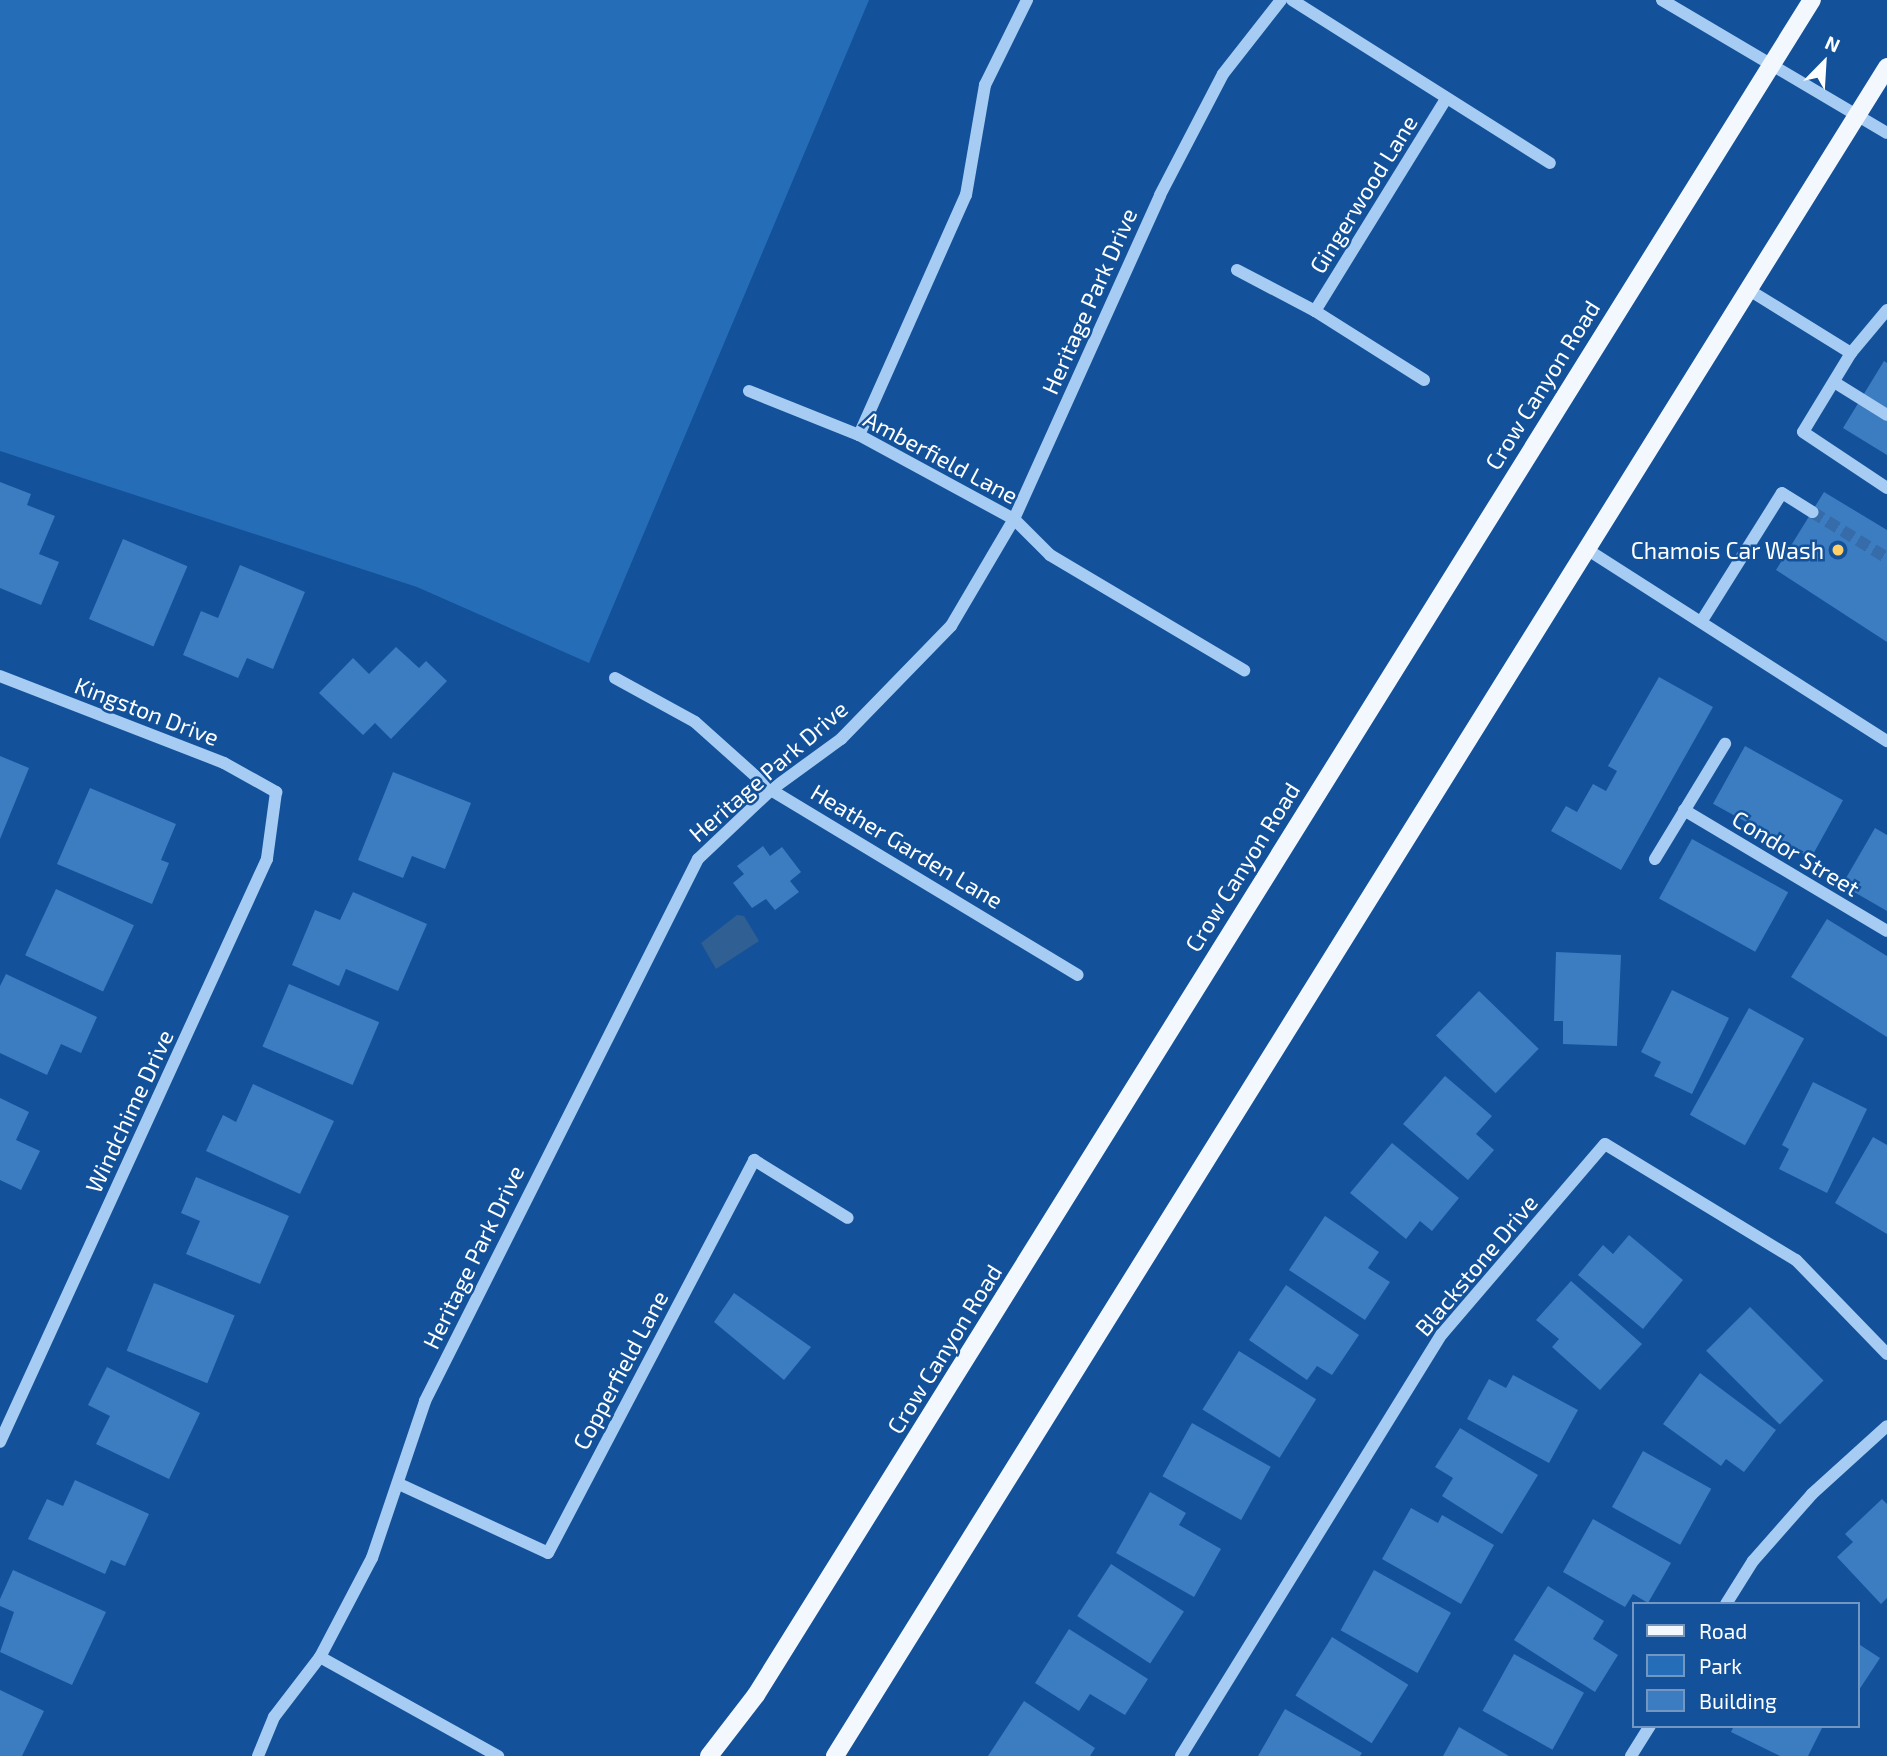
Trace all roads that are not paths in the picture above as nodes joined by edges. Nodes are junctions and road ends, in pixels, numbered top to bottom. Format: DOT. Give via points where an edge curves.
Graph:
graph roads {
  1 [pos="1027,0"];
  2 [pos="1281,0"];
  3 [pos="1292,0"];
  4 [pos="1662,0"];
  5 [pos="1812,0"];
  6 [pos="1773,64"];
  7 [pos="1887,67"];
  8 [pos="1446,99"];
  9 [pos="1857,115"];
  10 [pos="1887,133"];
  11 [pos="1550,163"];
  12 [pos="1237,270"];
  13 [pos="1749,290"];
  14 [pos="1887,310"];
  15 [pos="1315,311"];
  16 [pos="1851,353"];
  17 [pos="1424,380"];
  18 [pos="1834,382"];
  19 [pos="749,391"];
  20 [pos="1887,415"];
  21 [pos="859,435"];
  22 [pos="1887,488"];
  23 [pos="1812,512"];
  24 [pos="1014,519"];
  25 [pos="1588,550"];
  26 [pos="1701,622"];
  27 [pos="1244,670"];
  28 [pos="0,676"];
  29 [pos="615,678"];
  30 [pos="1887,741"];
  31 [pos="1725,744"];
  32 [pos="771,790"];
  33 [pos="276,792"];
  34 [pos="1684,810"];
  35 [pos="1655,859"];
  36 [pos="1887,931"];
  37 [pos="1078,975"];
  38 [pos="848,1218"];
  39 [pos="1887,1354"];
  40 [pos="1887,1426"];
  41 [pos="0,1442"];
  42 [pos="399,1484"];
  43 [pos="1727,1602"];
  44 [pos="320,1657"];
  45 [pos="1649,1728"];
  46 [pos="258,1756"];
  47 [pos="498,1756"];
  48 [pos="709,1756"];
  49 [pos="835,1756"];
  50 [pos="1181,1756"];
  51 [pos="1631,1756"];
  1 -- 21 [label="street" via="985,85 966,195"];
  2 -- 24 [label="street, Heritage Park Drive" via="1223,74 1160,195"];
  3 -- 8 [label="street"];
  4 -- 6 [label="street"];
  5 -- 6 [label="main road, Crow Canyon Road"];
  6 -- 9 [label="street"];
  6 -- 48 [label="main road, Crow Canyon Road" via="756,1695"];
  7 -- 9 [label="main road"];
  8 -- 11 [label="street"];
  8 -- 15 [label="street, Gingerwood Lane"];
  9 -- 10 [label="street"];
  9 -- 13 [label="main road"];
  12 -- 15 [label="street"];
  13 -- 16 [label="street"];
  13 -- 25 [label="main road"];
  14 -- 16 [label="street"];
  15 -- 17 [label="street"];
  16 -- 18 [label="street"];
  18 -- 20 [label="street"];
  18 -- 22 [label="street" via="1803,432"];
  19 -- 21 [label="street, Amberfield Lane"];
  21 -- 24 [label="street, Amberfield Lane"];
  23 -- 26 [label="street" via="1782,493"];
  24 -- 27 [label="street, Amberfield Lane" via="1051,555"];
  24 -- 32 [label="street, Heritage Park Drive" via="951,626 841,738"];
  25 -- 26 [label="street"];
  25 -- 49 [label="main road"];
  26 -- 30 [label="street"];
  28 -- 33 [label="street, Kingston Drive" via="223,763"];
  29 -- 32 [label="street, Heather Garden Lane" via="695,722"];
  31 -- 34 [label="street"];
  32 -- 37 [label="street, Heather Garden Lane"];
  32 -- 42 [label="street, Heritage Park Drive" via="698,859 425,1401"];
  33 -- 41 [label="street, Windchime Drive" via="267,859"];
  34 -- 35 [label="street"];
  34 -- 36 [label="street, Condor Street"];
  38 -- 42 [label="street, Copperfield Lane" via="754,1160 548,1553"];
  39 -- 50 [label="street, Blackstone Drive" via="1796,1260 1605,1144 1442,1334"];
  40 -- 43 [label="street" via="1812,1494 1753,1561"];
  42 -- 44 [label="street, Heritage Park Drive" via="372,1558"];
  44 -- 46 [label="street, Heritage Park Drive" via="274,1717"];
  44 -- 47 [label="street"];
  45 -- 51 [label="street"];
}
